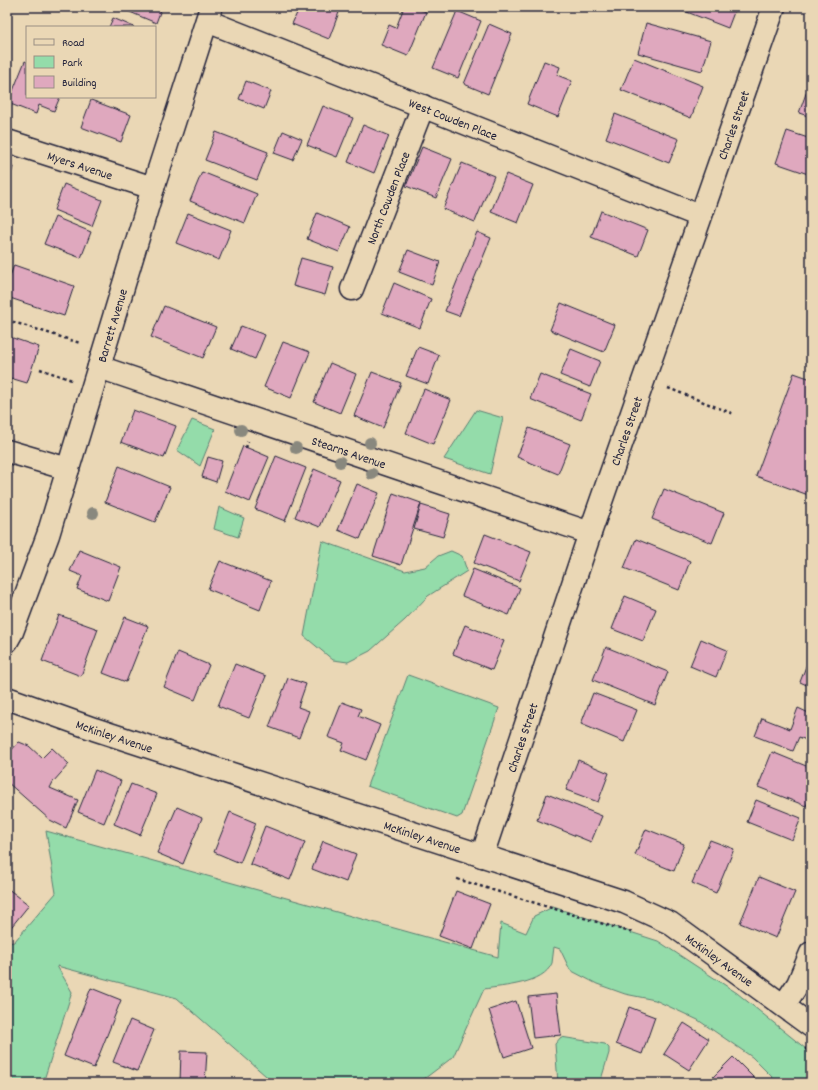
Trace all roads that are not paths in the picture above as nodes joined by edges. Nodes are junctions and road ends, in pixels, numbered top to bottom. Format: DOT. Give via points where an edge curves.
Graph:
graph roads {
  1 [pos="774,7"];
  2 [pos="209,14"];
  3 [pos="423,106"];
  4 [pos="7,141"];
  5 [pos="153,188"];
  6 [pos="700,216"];
  7 [pos="352,289"];
  8 [pos="96,377"];
  9 [pos="7,451"];
  10 [pos="68,469"];
  11 [pos="590,532"];
  12 [pos="7,641"];
  13 [pos="7,698"];
  14 [pos="482,856"];
  15 [pos="811,952"];
  16 [pos="784,1006"];
  17 [pos="805,1035"];
  1 -- 6 [label="street, Charles Street"];
  2 -- 3 [label="street, West Cowden Place"];
  2 -- 5 [label="street, Barrett Avenue"];
  3 -- 6 [label="street, West Cowden Place"];
  3 -- 7 [label="street, North Cowden Place"];
  4 -- 5 [label="street, Myers Avenue"];
  5 -- 8 [label="street, Barrett Avenue"];
  6 -- 11 [label="street, Charles Street"];
  8 -- 10 [label="street, Barrett Avenue"];
  8 -- 11 [label="street, Stearns Avenue" via="146,383"];
  9 -- 10 [label="street"];
  10 -- 12 [label="street, Barrett Avenue" via="48,534"];
  11 -- 14 [label="street, Charles Street"];
  13 -- 14 [label="street, McKinley Avenue"];
  14 -- 16 [label="street, McKinley Avenue" via="624,902 670,923"];
  15 -- 16 [label="street" via="798,984"];
  16 -- 17 [label="street, McKinley Avenue"];
}
